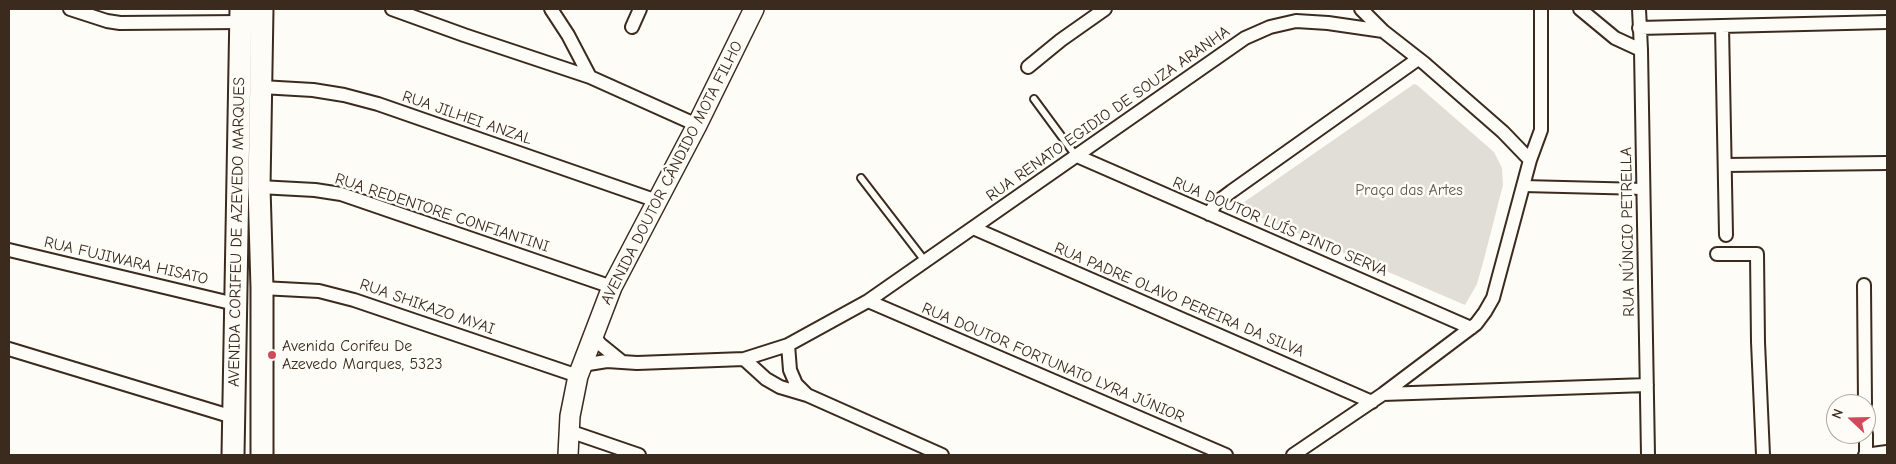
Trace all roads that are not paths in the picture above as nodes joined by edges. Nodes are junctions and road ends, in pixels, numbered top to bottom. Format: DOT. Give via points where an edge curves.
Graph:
graph roads {
  1 [pos="70,9"];
  2 [pos="262,9"];
  3 [pos="392,9"];
  4 [pos="551,9"];
  5 [pos="640,9"];
  6 [pos="754,9"];
  7 [pos="1105,9"];
  8 [pos="1361,9"];
  9 [pos="1541,9"];
  10 [pos="1580,9"];
  11 [pos="1639,9"];
  12 [pos="241,15"];
  13 [pos="1887,22"];
  14 [pos="1722,26"];
  15 [pos="632,27"];
  16 [pos="1639,28"];
  17 [pos="1383,31"];
  18 [pos="1641,50"];
  19 [pos="1418,58"];
  20 [pos="1028,67"];
  21 [pos="590,76"];
  22 [pos="261,87"];
  23 [pos="1034,99"];
  24 [pos="697,125"];
  25 [pos="1077,156"];
  26 [pos="1530,160"];
  27 [pos="1887,163"];
  28 [pos="1726,165"];
  29 [pos="860,178"];
  30 [pos="1524,186"];
  31 [pos="259,187"];
  32 [pos="1644,189"];
  33 [pos="657,201"];
  34 [pos="1209,214"];
  35 [pos="973,228"];
  36 [pos="1726,235"];
  37 [pos="9,250"];
  38 [pos="1717,254"];
  39 [pos="925,262"];
  40 [pos="1864,286"];
  41 [pos="612,287"];
  42 [pos="262,288"];
  43 [pos="868,301"];
  44 [pos="235,304"];
  45 [pos="1471,328"];
  46 [pos="593,334"];
  47 [pos="788,345"];
  48 [pos="9,349"];
  49 [pos="744,359"];
  50 [pos="623,362"];
  51 [pos="580,371"];
  52 [pos="1647,385"];
  53 [pos="1865,394"];
  54 [pos="807,395"];
  55 [pos="1378,398"];
  56 [pos="233,416"];
  57 [pos="569,431"];
  58 [pos="1887,452"];
  59 [pos="233,455"];
  60 [pos="262,455"];
  61 [pos="568,455"];
  62 [pos="639,455"];
  63 [pos="942,455"];
  64 [pos="1226,455"];
  65 [pos="1293,455"];
  66 [pos="1648,455"];
  67 [pos="1763,455"];
  68 [pos="1866,455"];
  1 -- 12 [label="street" via="120,23"];
  2 -- 22 [label="main road, AVENIDA CORIFEU DE AZEVEDO MARQUES"];
  3 -- 21 [label="street"];
  4 -- 21 [label="street"];
  5 -- 15 [label="street"];
  6 -- 24 [label="main road, AVENIDA DOUTOR CÂNDIDO MOTA FILHO"];
  7 -- 20 [label="street"];
  8 -- 17 [label="street"];
  9 -- 26 [label="street" via="1541,130"];
  10 -- 18 [label="street" via="1615,38"];
  11 -- 16 [label="street, RUA NÚNCIO PETRELLA"];
  12 -- 44 [label="main road, AVENIDA CORIFEU DE AZEVEDO MARQUES"];
  13 -- 14 [label="street"];
  14 -- 16 [label="street"];
  14 -- 28 [label="street"];
  16 -- 18 [label="street, RUA NÚNCIO PETRELLA"];
  17 -- 19 [label="street, RUA RENATO EGIDIO DE SOUZA ARANHA"];
  17 -- 25 [label="street, RUA RENATO EGIDIO DE SOUZA ARANHA" via="1296,21 1270,27 1245,38"];
  18 -- 32 [label="street, RUA NÚNCIO PETRELLA"];
  19 -- 26 [label="street, RUA RENATO EGIDIO DE SOUZA ARANHA" via="1503,132"];
  19 -- 34 [label="street" via="1232,191 1216,203"];
  21 -- 24 [label="street"];
  22 -- 31 [label="main road, AVENIDA CORIFEU DE AZEVEDO MARQUES"];
  22 -- 33 [label="street, RUA JILHEI ANZAL" via="313,90 378,104"];
  23 -- 25 [label="lane"];
  24 -- 33 [label="main road, AVENIDA DOUTOR CÂNDIDO MOTA FILHO"];
  25 -- 34 [label="street, RUA DOUTOR LUÍS PINTO SERVA"];
  25 -- 35 [label="street, RUA RENATO EGIDIO DE SOUZA ARANHA"];
  26 -- 30 [label="street"];
  27 -- 28 [label="street"];
  28 -- 36 [label="street"];
  29 -- 39 [label="lane"];
  30 -- 32 [label="street"];
  30 -- 45 [label="street" via="1492,298"];
  31 -- 41 [label="street, RUA REDENTORE CONFIANTINI" via="341,194"];
  31 -- 42 [label="main road, AVENIDA CORIFEU DE AZEVEDO MARQUES"];
  32 -- 52 [label="street, RUA NÚNCIO PETRELLA"];
  33 -- 41 [label="main road, AVENIDA DOUTOR CÂNDIDO MOTA FILHO"];
  34 -- 45 [label="street, RUA DOUTOR LUÍS PINTO SERVA"];
  35 -- 39 [label="street, RUA RENATO EGIDIO DE SOUZA ARANHA"];
  35 -- 55 [label="street, RUA PADRE OLAVO PEREIRA DA SILVA"];
  37 -- 44 [label="street, RUA FUJIWARA HISATO"];
  38 -- 67 [label="street" via="1757,254"];
  39 -- 43 [label="street, RUA RENATO EGIDIO DE SOUZA ARANHA"];
  40 -- 53 [label="street"];
  41 -- 46 [label="main road, AVENIDA DOUTOR CÂNDIDO MOTA FILHO"];
  42 -- 51 [label="street, RUA SHIKAZO MYAI" via="318,291 354,300"];
  42 -- 60 [label="main road, AVENIDA CORIFEU DE AZEVEDO MARQUES"];
  43 -- 47 [label="street, RUA RENATO EGIDIO DE SOUZA ARANHA"];
  43 -- 64 [label="street, RUA DOUTOR FORTUNATO LYRA JÚNIOR"];
  44 -- 56 [label="main road, AVENIDA CORIFEU DE AZEVEDO MARQUES"];
  45 -- 55 [label="street"];
  46 -- 50 [label="street" via="600,344"];
  46 -- 51 [label="main road, AVENIDA DOUTOR CÂNDIDO MOTA FILHO"];
  47 -- 49 [label="street, RUA RENATO EGIDIO DE SOUZA ARANHA"];
  47 -- 54 [label="street" via="790,370 796,384"];
  48 -- 56 [label="street"];
  49 -- 50 [label="street, RUA RENATO EGIDIO DE SOUZA ARANHA"];
  49 -- 54 [label="street" via="766,379"];
  50 -- 51 [label="street, RUA RENATO EGIDIO DE SOUZA ARANHA" via="597,361"];
  51 -- 57 [label="main road, AVENIDA DOUTOR CÂNDIDO MOTA FILHO"];
  52 -- 55 [label="street"];
  52 -- 66 [label="street, RUA NÚNCIO PETRELLA"];
  54 -- 63 [label="street"];
  55 -- 65 [label="street"];
  56 -- 59 [label="main road, AVENIDA CORIFEU DE AZEVEDO MARQUES"];
  57 -- 61 [label="main road, AVENIDA DOUTOR CÂNDIDO MOTA FILHO"];
  57 -- 62 [label="street"];
  58 -- 68 [label="street"];
}
